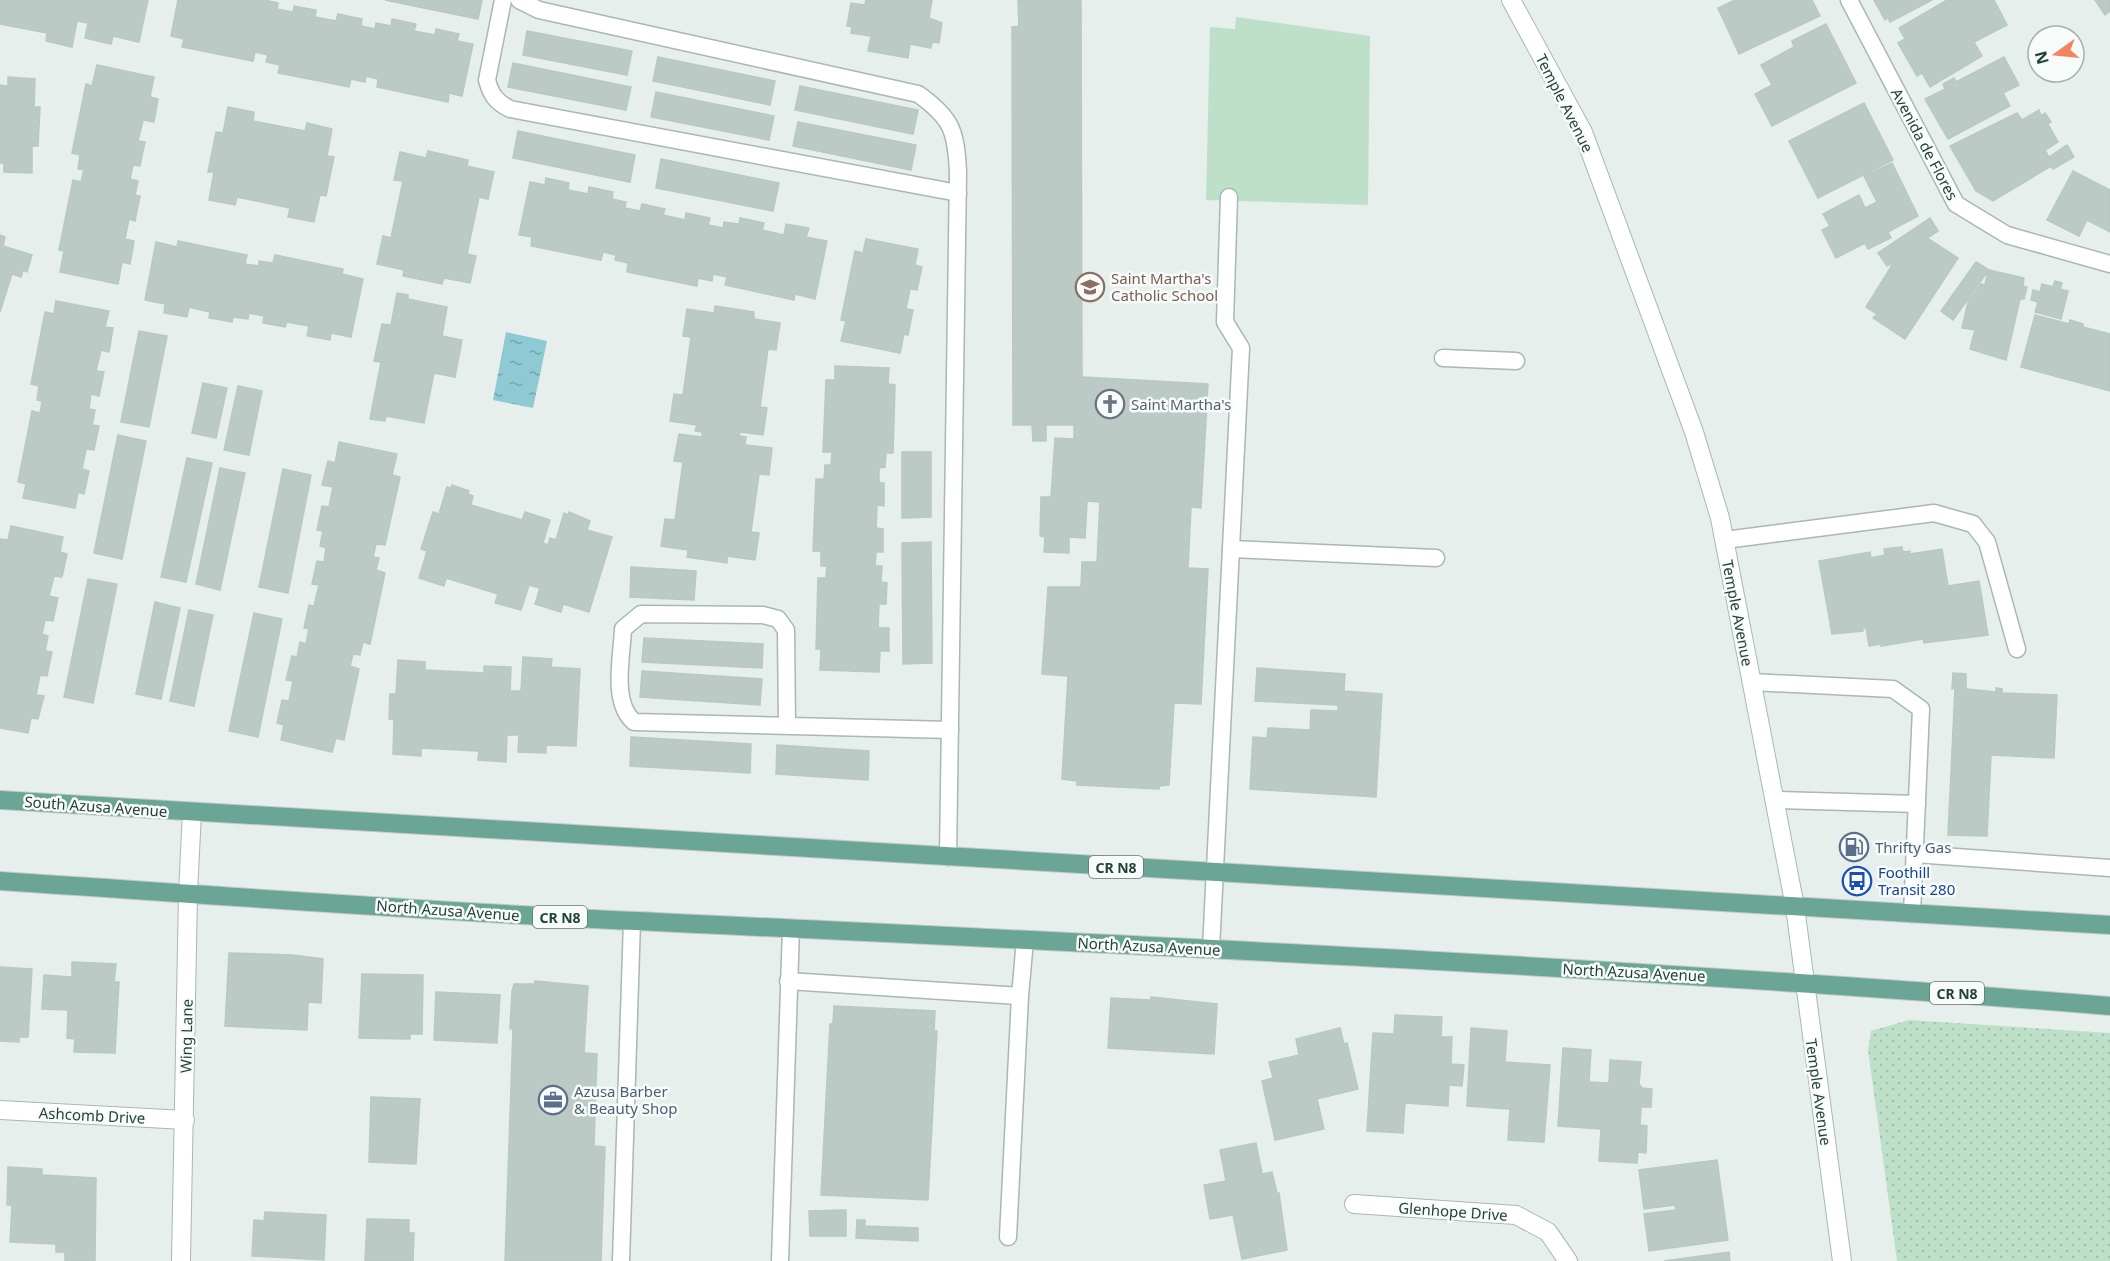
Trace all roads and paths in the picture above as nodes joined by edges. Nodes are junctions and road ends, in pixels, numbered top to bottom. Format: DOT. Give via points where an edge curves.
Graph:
graph roads {
  1 [pos="502,0"];
  2 [pos="519,0"];
  3 [pos="1511,0"];
  4 [pos="1849,0"];
  5 [pos="958,194"];
  6 [pos="1229,197"];
  7 [pos="2110,264"];
  8 [pos="1443,358"];
  9 [pos="1516,361"];
  10 [pos="1725,540"];
  11 [pos="1231,549"];
  12 [pos="1436,558"];
  13 [pos="2017,648"];
  14 [pos="1752,682"];
  15 [pos="787,726"];
  16 [pos="950,730"];
  17 [pos="0,800"];
  18 [pos="1774,800"];
  19 [pos="1917,804"];
  20 [pos="192,812"];
  21 [pos="1914,854"];
  22 [pos="948,857"];
  23 [pos="2110,868"];
  24 [pos="1216,873"];
  25 [pos="0,881"];
  26 [pos="188,893"];
  27 [pos="1795,908"];
  28 [pos="1912,914"];
  29 [pos="632,921"];
  30 [pos="2110,925"];
  31 [pos="791,928"];
  32 [pos="1025,940"];
  33 [pos="1211,949"];
  34 [pos="788,981"];
  35 [pos="1804,981"];
  36 [pos="1020,996"];
  37 [pos="2110,1006"];
  38 [pos="0,1110"];
  39 [pos="185,1120"];
  40 [pos="1354,1204"];
  41 [pos="1008,1237"];
  42 [pos="181,1261"];
  43 [pos="621,1261"];
  44 [pos="780,1261"];
  45 [pos="1568,1261"];
  46 [pos="1842,1261"];
  1 -- 5 [label="lane" via="487,80 490,93 510,109"];
  2 -- 5 [label="lane" via="539,10 918,94 947,118 956,139"];
  3 -- 10 [label="main road, Temple Avenue" via="1583,132 1695,432"];
  4 -- 7 [label="lane, Avenida de Flores" via="1956,204 2007,235"];
  5 -- 16 [label="lane"];
  6 -- 11 [label="lane" via="1225,322 1240,348"];
  8 -- 9 [label="lane"];
  10 -- 13 [label="lane" via="1934,513 1973,524 1987,542"];
  10 -- 14 [label="main road, Temple Avenue"];
  11 -- 12 [label="lane"];
  11 -- 24 [label="lane"];
  14 -- 18 [label="main road, Temple Avenue"];
  14 -- 19 [label="lane" via="1893,689 1921,709"];
  15 -- 15 [label="lane" via="634,722 621,702 622,629 640,614 763,615 778,619 786,630"];
  15 -- 16 [label="lane"];
  16 -- 22 [label="lane"];
  17 -- 20 [label="main road, South Azusa Avenue / CR N8"];
  18 -- 19 [label="lane"];
  18 -- 27 [label="main road, Temple Avenue"];
  19 -- 21 [label="lane"];
  20 -- 22 [label="main road, CR N8"];
  20 -- 26 [label="main road, Wing Lane"];
  21 -- 23 [label="lane"];
  21 -- 28 [label="lane"];
  22 -- 24 [label="main road, CR N8"];
  24 -- 27 [label="main road, CR N8"];
  24 -- 33 [label="lane"];
  25 -- 26 [label="main road, CR N8"];
  26 -- 29 [label="main road, North Azusa Avenue / CR N8"];
  26 -- 39 [label="main road, Wing Lane"];
  27 -- 28 [label="main road, CR N8"];
  27 -- 35 [label="main road, Temple Avenue"];
  28 -- 30 [label="main road, CR N8"];
  29 -- 31 [label="main road, North Azusa Avenue / CR N8"];
  29 -- 43 [label="lane"];
  31 -- 32 [label="main road, North Azusa Avenue / CR N8"];
  31 -- 34 [label="lane"];
  32 -- 33 [label="main road, North Azusa Avenue / CR N8"];
  32 -- 36 [label="lane"];
  33 -- 35 [label="main road, North Azusa Avenue / CR N8"];
  34 -- 36 [label="lane"];
  34 -- 44 [label="lane"];
  35 -- 37 [label="main road, North Azusa Avenue / CR N8"];
  35 -- 46 [label="main road, Temple Avenue"];
  36 -- 41 [label="lane"];
  38 -- 39 [label="main road, Ashcomb Drive"];
  39 -- 42 [label="main road, Wing Lane"];
  40 -- 45 [label="main road, Glenhope Drive" via="1516,1215 1548,1232"];
}
